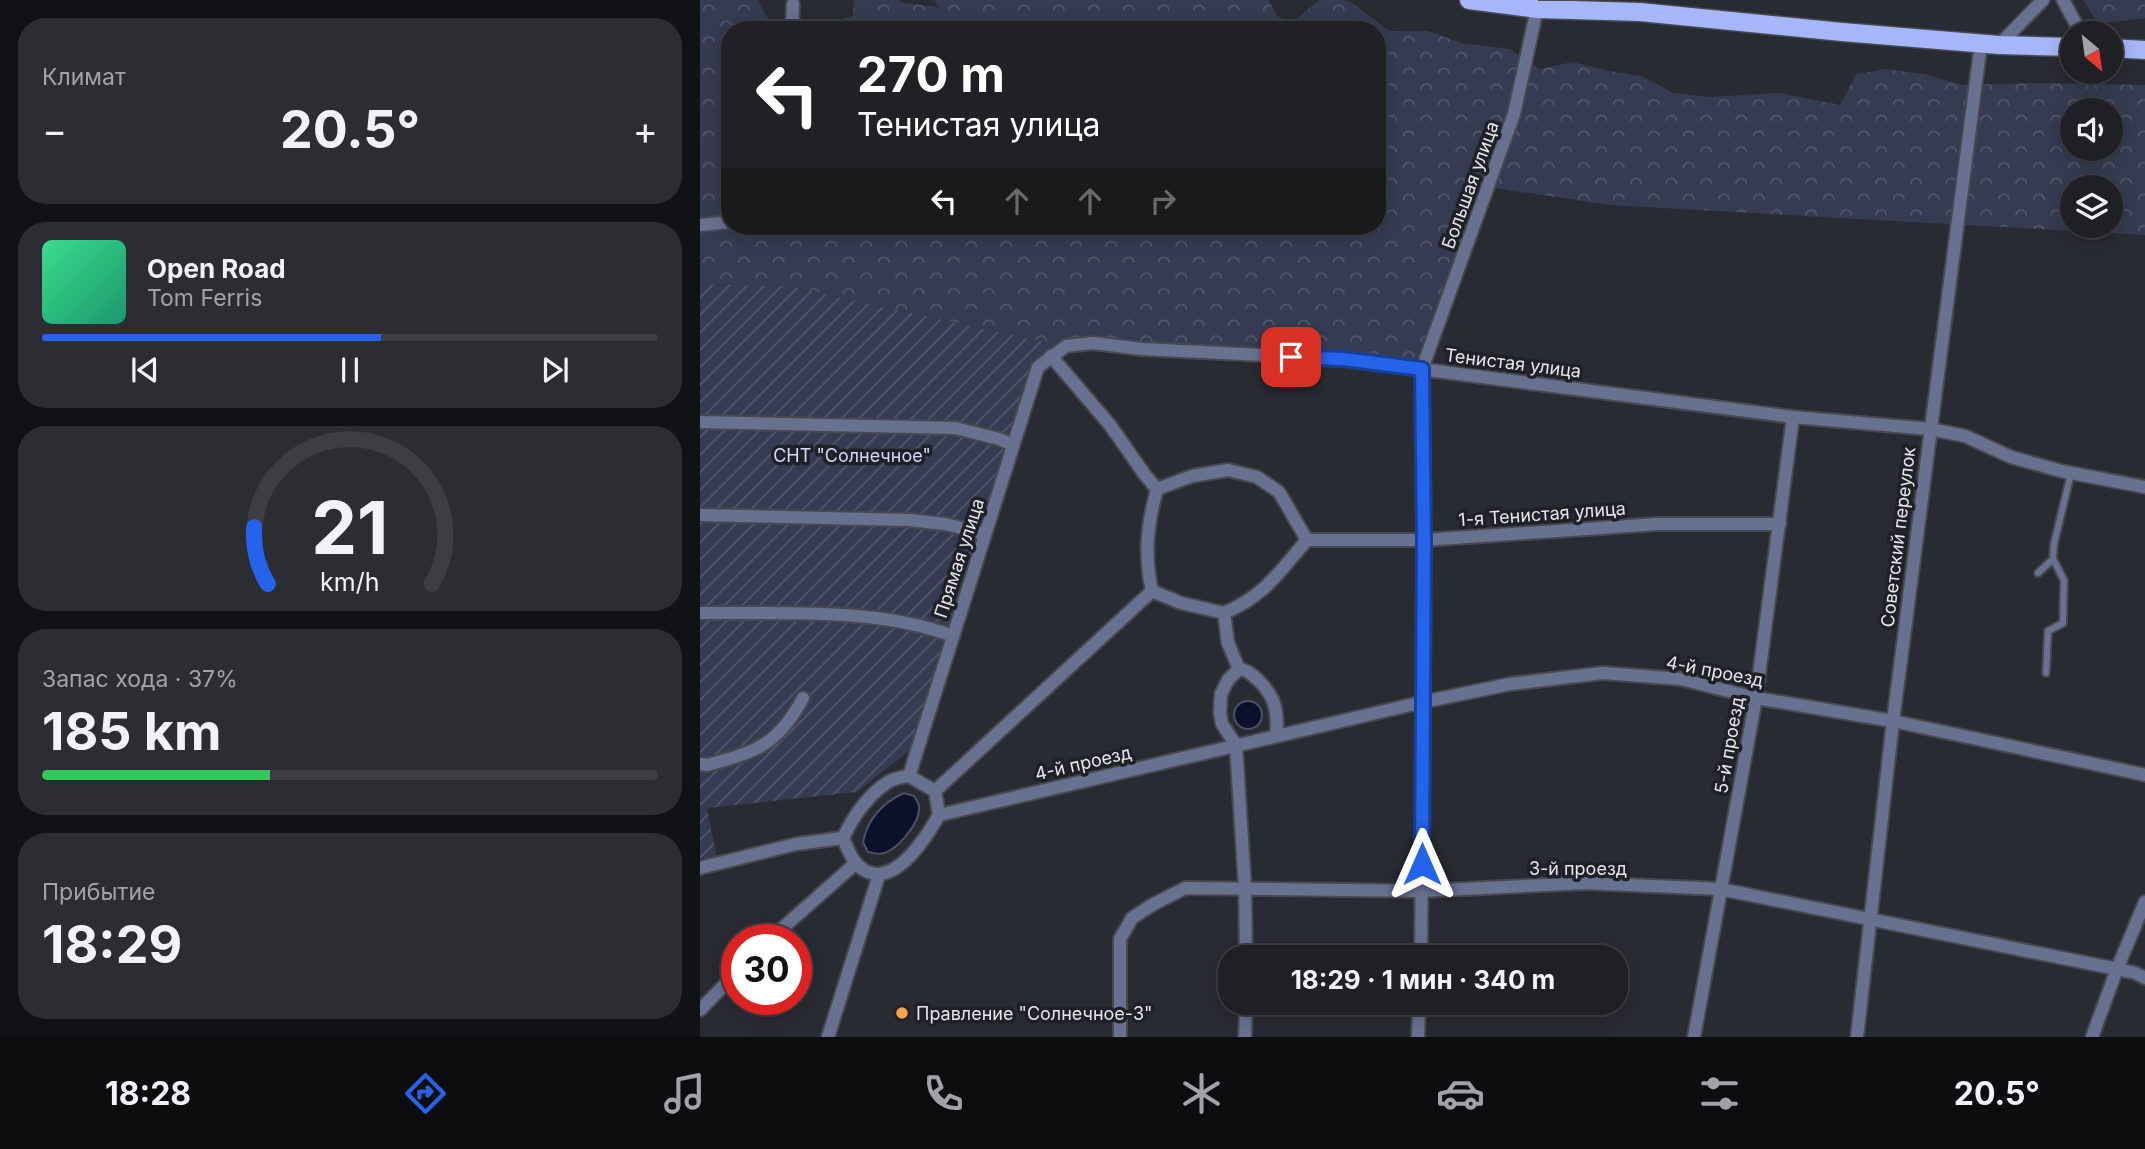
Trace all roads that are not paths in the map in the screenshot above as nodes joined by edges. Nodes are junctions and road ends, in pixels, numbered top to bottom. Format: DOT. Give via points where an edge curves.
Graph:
graph roads {
  1 [pos="1469,0"];
  2 [pos="2043,0"];
  3 [pos="2063,0"];
  4 [pos="794,1"];
  5 [pos="1537,9"];
  6 [pos="793,21"];
  7 [pos="2074,21"];
  8 [pos="1990,44"];
  9 [pos="2060,47"];
  10 [pos="2123,49"];
  11 [pos="2145,50"];
  12 [pos="721,223"];
  13 [pos="700,225"];
  14 [pos="1051,356"];
  15 [pos="1422,369"];
  16 [pos="1793,417"];
  17 [pos="700,422"];
  18 [pos="1930,429"];
  19 [pos="1013,445"];
  20 [pos="2071,473"];
  21 [pos="2145,487"];
  22 [pos="1157,489"];
  23 [pos="700,516"];
  24 [pos="1780,524"];
  25 [pos="985,534"];
  26 [pos="1307,540"];
  27 [pos="1424,540"];
  28 [pos="2053,559"];
  29 [pos="2038,573"];
  30 [pos="1152,591"];
  31 [pos="700,612"];
  32 [pos="1224,614"];
  33 [pos="953,636"];
  34 [pos="1239,669"];
  35 [pos="2046,673"];
  36 [pos="803,698"];
  37 [pos="1756,698"];
  38 [pos="1423,702"];
  39 [pos="1893,721"];
  40 [pos="1276,736"];
  41 [pos="1236,745"];
  42 [pos="700,764"];
  43 [pos="2145,775"];
  44 [pos="909,776"];
  45 [pos="935,791"];
  46 [pos="939,815"];
  47 [pos="843,838"];
  48 [pos="856,863"];
  49 [pos="700,868"];
  50 [pos="879,875"];
  51 [pos="1245,888"];
  52 [pos="1720,889"];
  53 [pos="1422,891"];
  54 [pos="2145,902"];
  55 [pos="1870,920"];
  56 [pos="787,924"];
  57 [pos="1246,945"];
  58 [pos="1420,945"];
  59 [pos="2117,969"];
  60 [pos="2145,978"];
  61 [pos="721,988"];
  62 [pos="700,1010"];
  63 [pos="1246,1015"];
  64 [pos="1419,1015"];
  65 [pos="828,1037"];
  66 [pos="1119,1037"];
  67 [pos="1245,1037"];
  68 [pos="1418,1037"];
  69 [pos="1694,1037"];
  70 [pos="1857,1037"];
  71 [pos="2092,1037"];
  1 -- 5 [label="main road"];
  2 -- 8 [label="street"];
  3 -- 7 [label="street"];
  4 -- 6 [label="street"];
  5 -- 8 [label="main road" via="1640,12"];
  5 -- 15 [label="street, Большая улица" via="1514,114"];
  8 -- 9 [label="main road"];
  8 -- 18 [label="street, Советский переулок"];
  10 -- 11 [label="main road"];
  12 -- 13 [label="street"];
  14 -- 15 [label="street, Тенистая улица" via="1066,346 1093,343 1343,359"];
  14 -- 19 [label="street, Прямая улица" via="1038,367"];
  14 -- 22 [label="street"];
  15 -- 16 [label="street, Тенистая улица"];
  15 -- 27 [label="street"];
  16 -- 18 [label="street, Тенистая улица"];
  16 -- 24 [label="street, 5-й проезд"];
  17 -- 19 [label="street" via="955,428"];
  18 -- 20 [label="street, Тенистая улица" via="1965,436 2011,457"];
  18 -- 39 [label="street, Советский переулок"];
  19 -- 25 [label="street, Прямая улица"];
  20 -- 21 [label="street, Тенистая улица"];
  20 -- 28 [label="lane"];
  22 -- 26 [label="street" via="1192,476 1228,470 1257,477 1279,492"];
  22 -- 30 [label="street" via="1146,548"];
  23 -- 25 [label="street" via="909,520"];
  24 -- 27 [label="street, 1-я Тенистая улица" via="1658,524"];
  24 -- 37 [label="street, 5-й проезд"];
  25 -- 33 [label="street, Прямая улица"];
  26 -- 27 [label="street, 1-я Тенистая улица"];
  26 -- 32 [label="street" via="1257,596"];
  27 -- 38 [label="street"];
  28 -- 29 [label="lane"];
  28 -- 35 [label="lane" via="2064,580 2063,623 2048,631"];
  30 -- 32 [label="street"];
  30 -- 45 [label="street"];
  31 -- 33 [label="street" via="882,618"];
  32 -- 34 [label="street" via="1228,643"];
  33 -- 44 [label="street, Прямая улица"];
  34 -- 40 [label="street" via="1247,670 1273,698"];
  34 -- 41 [label="street" via="1227,680 1220,713"];
  36 -- 42 [label="street" via="771,740 748,754"];
  37 -- 38 [label="street, 4-й проезд" via="1681,679 1603,673 1510,684"];
  37 -- 39 [label="street, 4-й проезд"];
  37 -- 52 [label="street, 5-й проезд"];
  38 -- 40 [label="street, 4-й проезд"];
  38 -- 53 [label="street"];
  39 -- 43 [label="street, 4-й проезд"];
  39 -- 55 [label="street, Советский переулок"];
  40 -- 41 [label="street"];
  41 -- 46 [label="street, 4-й проезд"];
  41 -- 51 [label="street"];
  44 -- 45 [label="street"];
  44 -- 47 [label="street" via="890,780 872,796"];
  45 -- 46 [label="street"];
  46 -- 50 [label="street" via="900,865"];
  47 -- 48 [label="street"];
  47 -- 49 [label="street" via="796,844"];
  48 -- 50 [label="street"];
  48 -- 56 [label="street"];
  50 -- 65 [label="street"];
  51 -- 53 [label="street, 3-й проезд"];
  51 -- 57 [label="street"];
  51 -- 66 [label="street, 3-й проезд" via="1185,888 1132,918 1120,939"];
  52 -- 53 [label="street, 3-й проезд" via="1585,883"];
  52 -- 55 [label="street, 3-й проезд"];
  52 -- 69 [label="street, 5-й проезд"];
  53 -- 58 [label="street"];
  54 -- 59 [label="street"];
  55 -- 59 [label="street, 3-й проезд"];
  55 -- 70 [label="street, Советский переулок"];
  59 -- 60 [label="street, 3-й проезд"];
  59 -- 71 [label="street"];
  61 -- 62 [label="street"];
  63 -- 67 [label="street"];
  64 -- 68 [label="street"];
}
